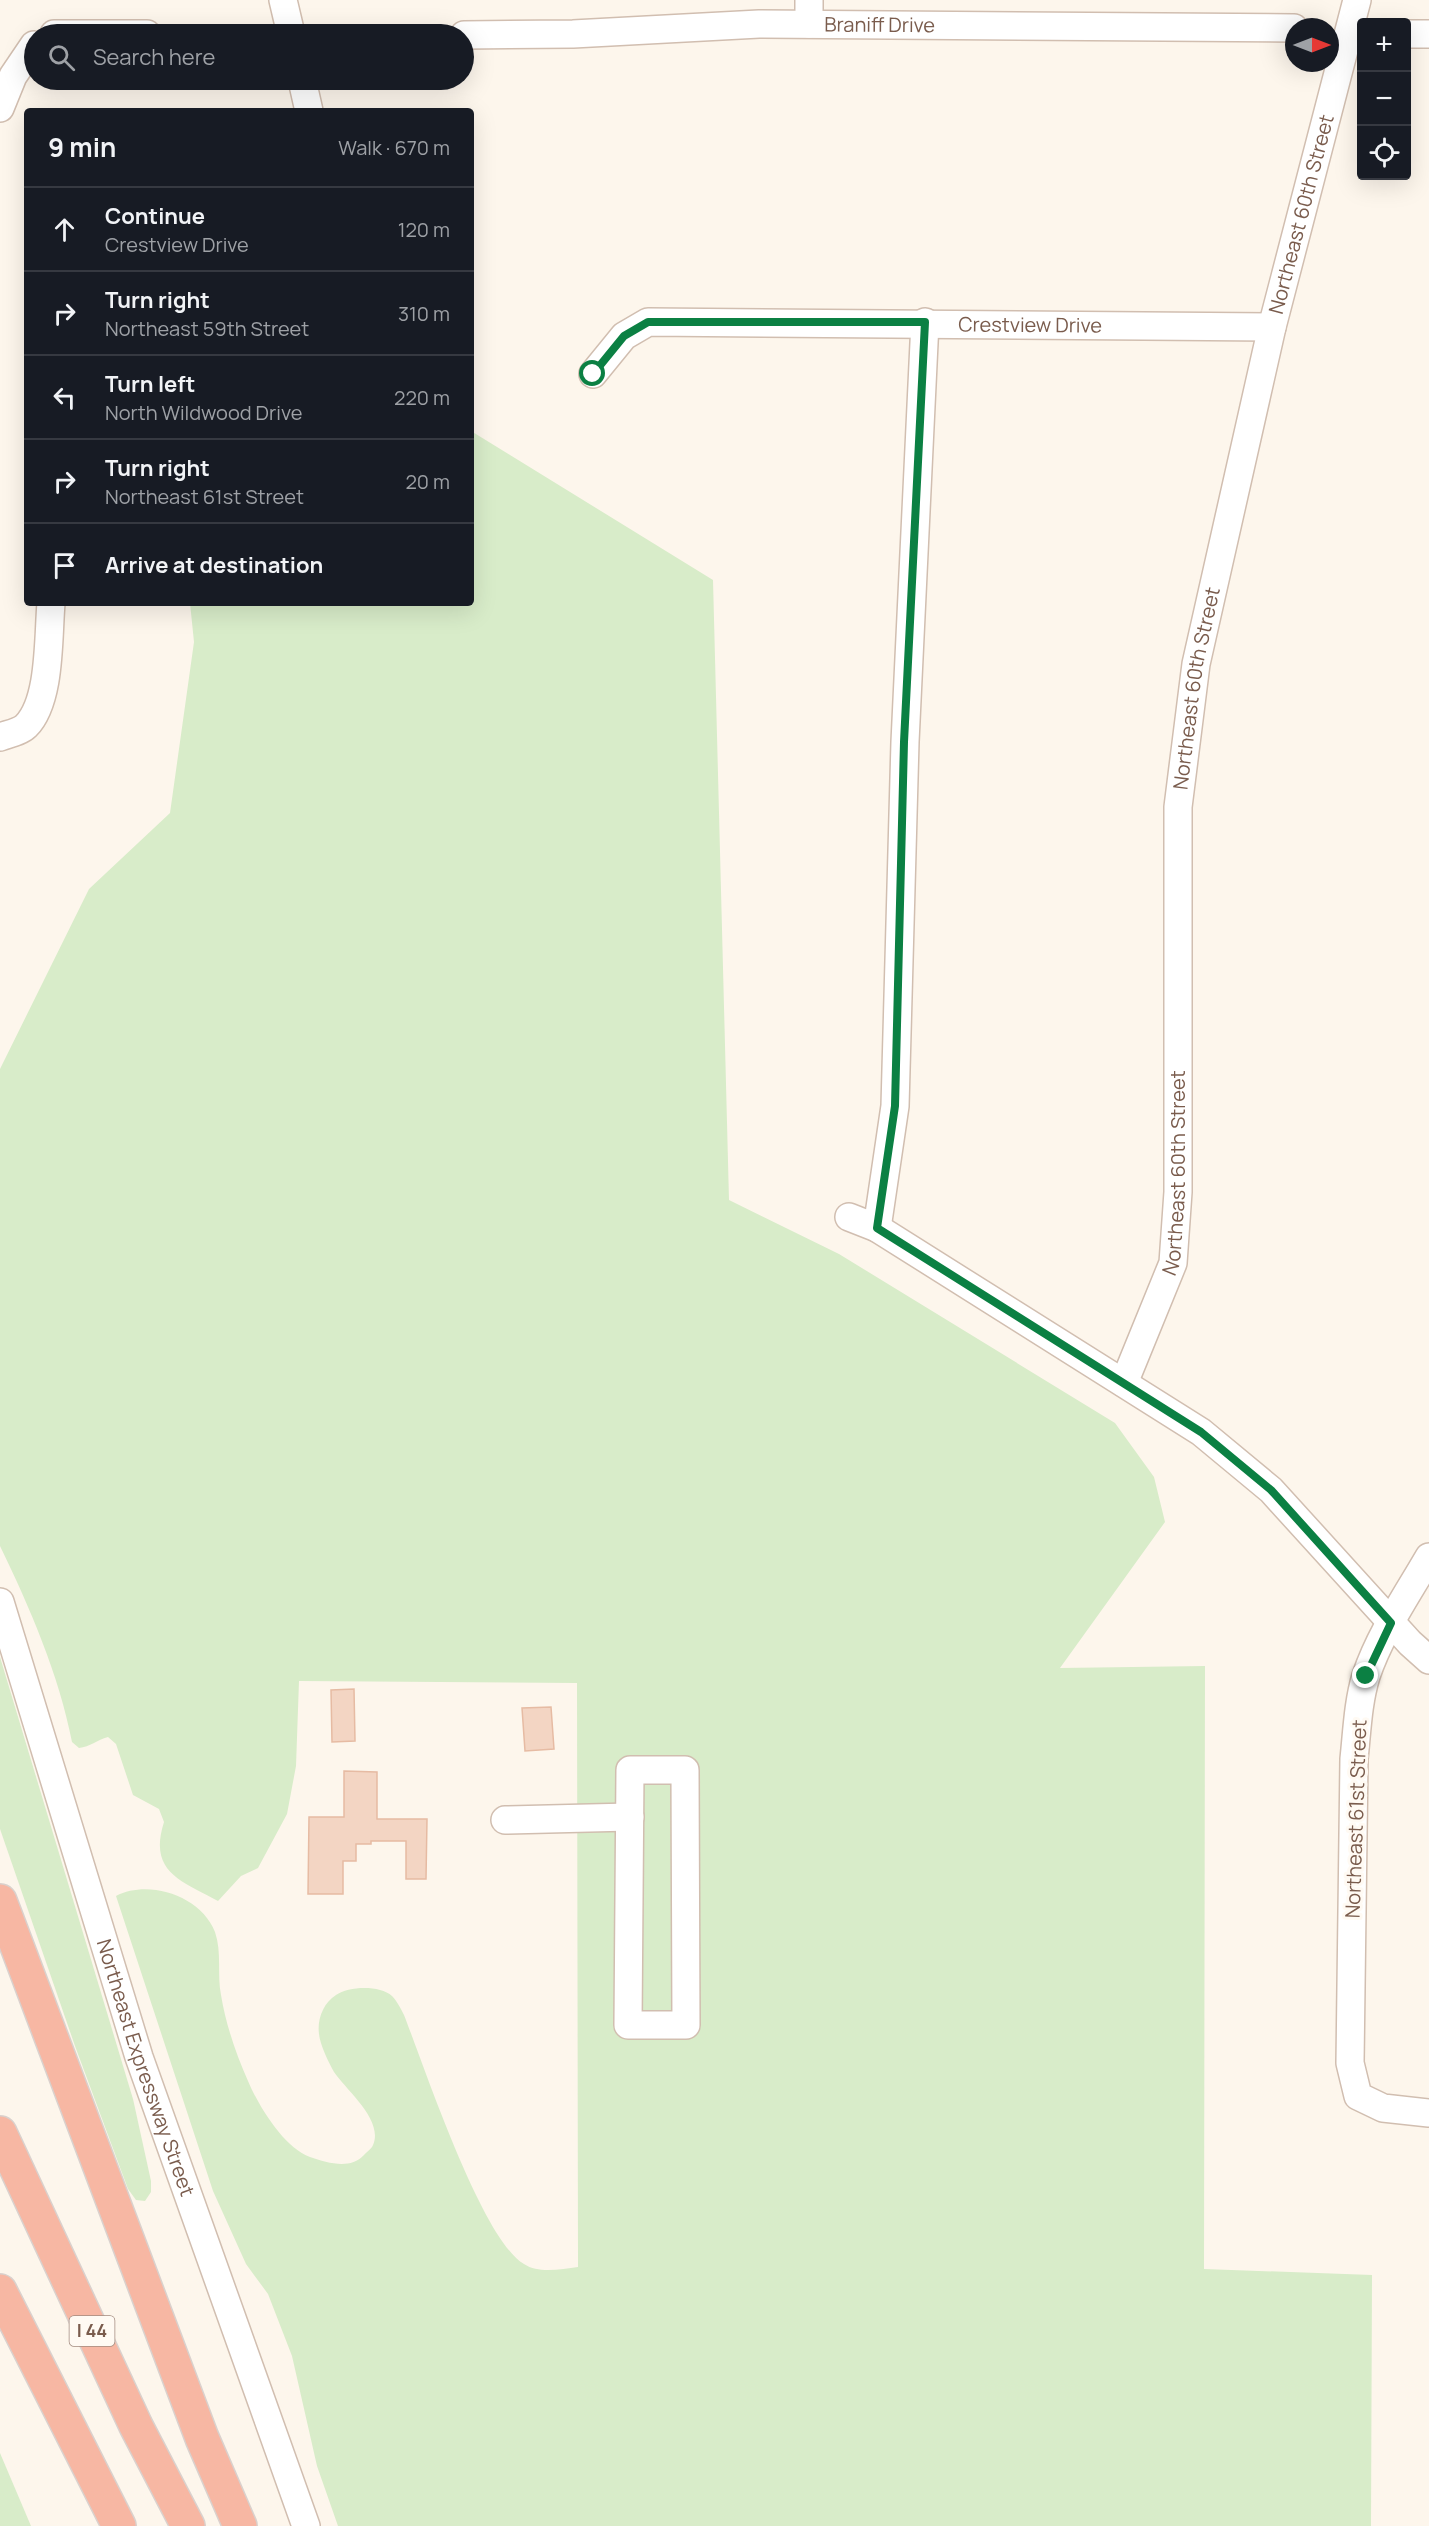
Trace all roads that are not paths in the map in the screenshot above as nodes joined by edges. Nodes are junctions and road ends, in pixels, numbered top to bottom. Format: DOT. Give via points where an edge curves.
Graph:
graph roads {
  1 [pos="283,0"];
  2 [pos="1357,0"];
  3 [pos="809,12"];
  4 [pos="289,24"];
  5 [pos="1285,28"];
  6 [pos="1347,32"];
  7 [pos="1411,34"];
  8 [pos="1429,34"];
  9 [pos="474,35"];
  10 [pos="24,60"];
  11 [pos="304,90"];
  12 [pos="0,108"];
  13 [pos="308,108"];
  14 [pos="925,322"];
  15 [pos="1272,327"];
  16 [pos="593,374"];
  17 [pos="51,606"];
  18 [pos="0,737"];
  19 [pos="849,1217"];
  20 [pos="877,1228"];
  21 [pos="1124,1383"];
  22 [pos="1429,1557"];
  23 [pos="0,1602"];
  24 [pos="1391,1623"];
  25 [pos="1429,1660"];
  26 [pos="630,1817"];
  27 [pos="505,1820"];
  28 [pos="0,1901"];
  29 [pos="1429,2113"];
  30 [pos="0,2133"];
  31 [pos="0,2291"];
  32 [pos="119,2526"];
  33 [pos="188,2526"];
  34 [pos="240,2526"];
  35 [pos="306,2526"];
  1 -- 4 [label="street"];
  2 -- 6 [label="street, Northeast 60th Street"];
  3 -- 5 [label="street, Braniff Drive"];
  3 -- 9 [label="street, Braniff Drive" via="759,24"];
  6 -- 15 [label="street, Northeast 60th Street"];
  7 -- 8 [label="street"];
  10 -- 12 [label="street"];
  11 -- 13 [label="street"];
  14 -- 15 [label="street, Crestview Drive"];
  14 -- 16 [label="street, Crestview Drive" via="648,322 624,336"];
  14 -- 20 [label="street" via="904,742 895,1106"];
  15 -- 21 [label="street, Northeast 60th Street" via="1196,664 1178,807 1178,1192 1173,1263"];
  17 -- 18 [label="street" via="45,677 36,714 24,728"];
  19 -- 20 [label="street"];
  20 -- 21 [label="street"];
  21 -- 24 [label="street" via="1201,1432 1271,1490"];
  22 -- 24 [label="street, Northeast 61st Street"];
  23 -- 35 [label="street, Northeast Expressway Street" via="139,2057"];
  24 -- 25 [label="street"];
  24 -- 29 [label="street, Northeast 61st Street" via="1366,1676 1357,1722 1350,2063 1358,2096 1383,2108"];
  26 -- 26 [label="street" via="628,2025 686,2025 685,1770 630,1770"];
  26 -- 27 [label="street"];
  28 -- 34 [label="highway" via="202,2438"];
  30 -- 33 [label="highway, I 44" via="136,2426"];
  31 -- 32 [label="highway"];
}
